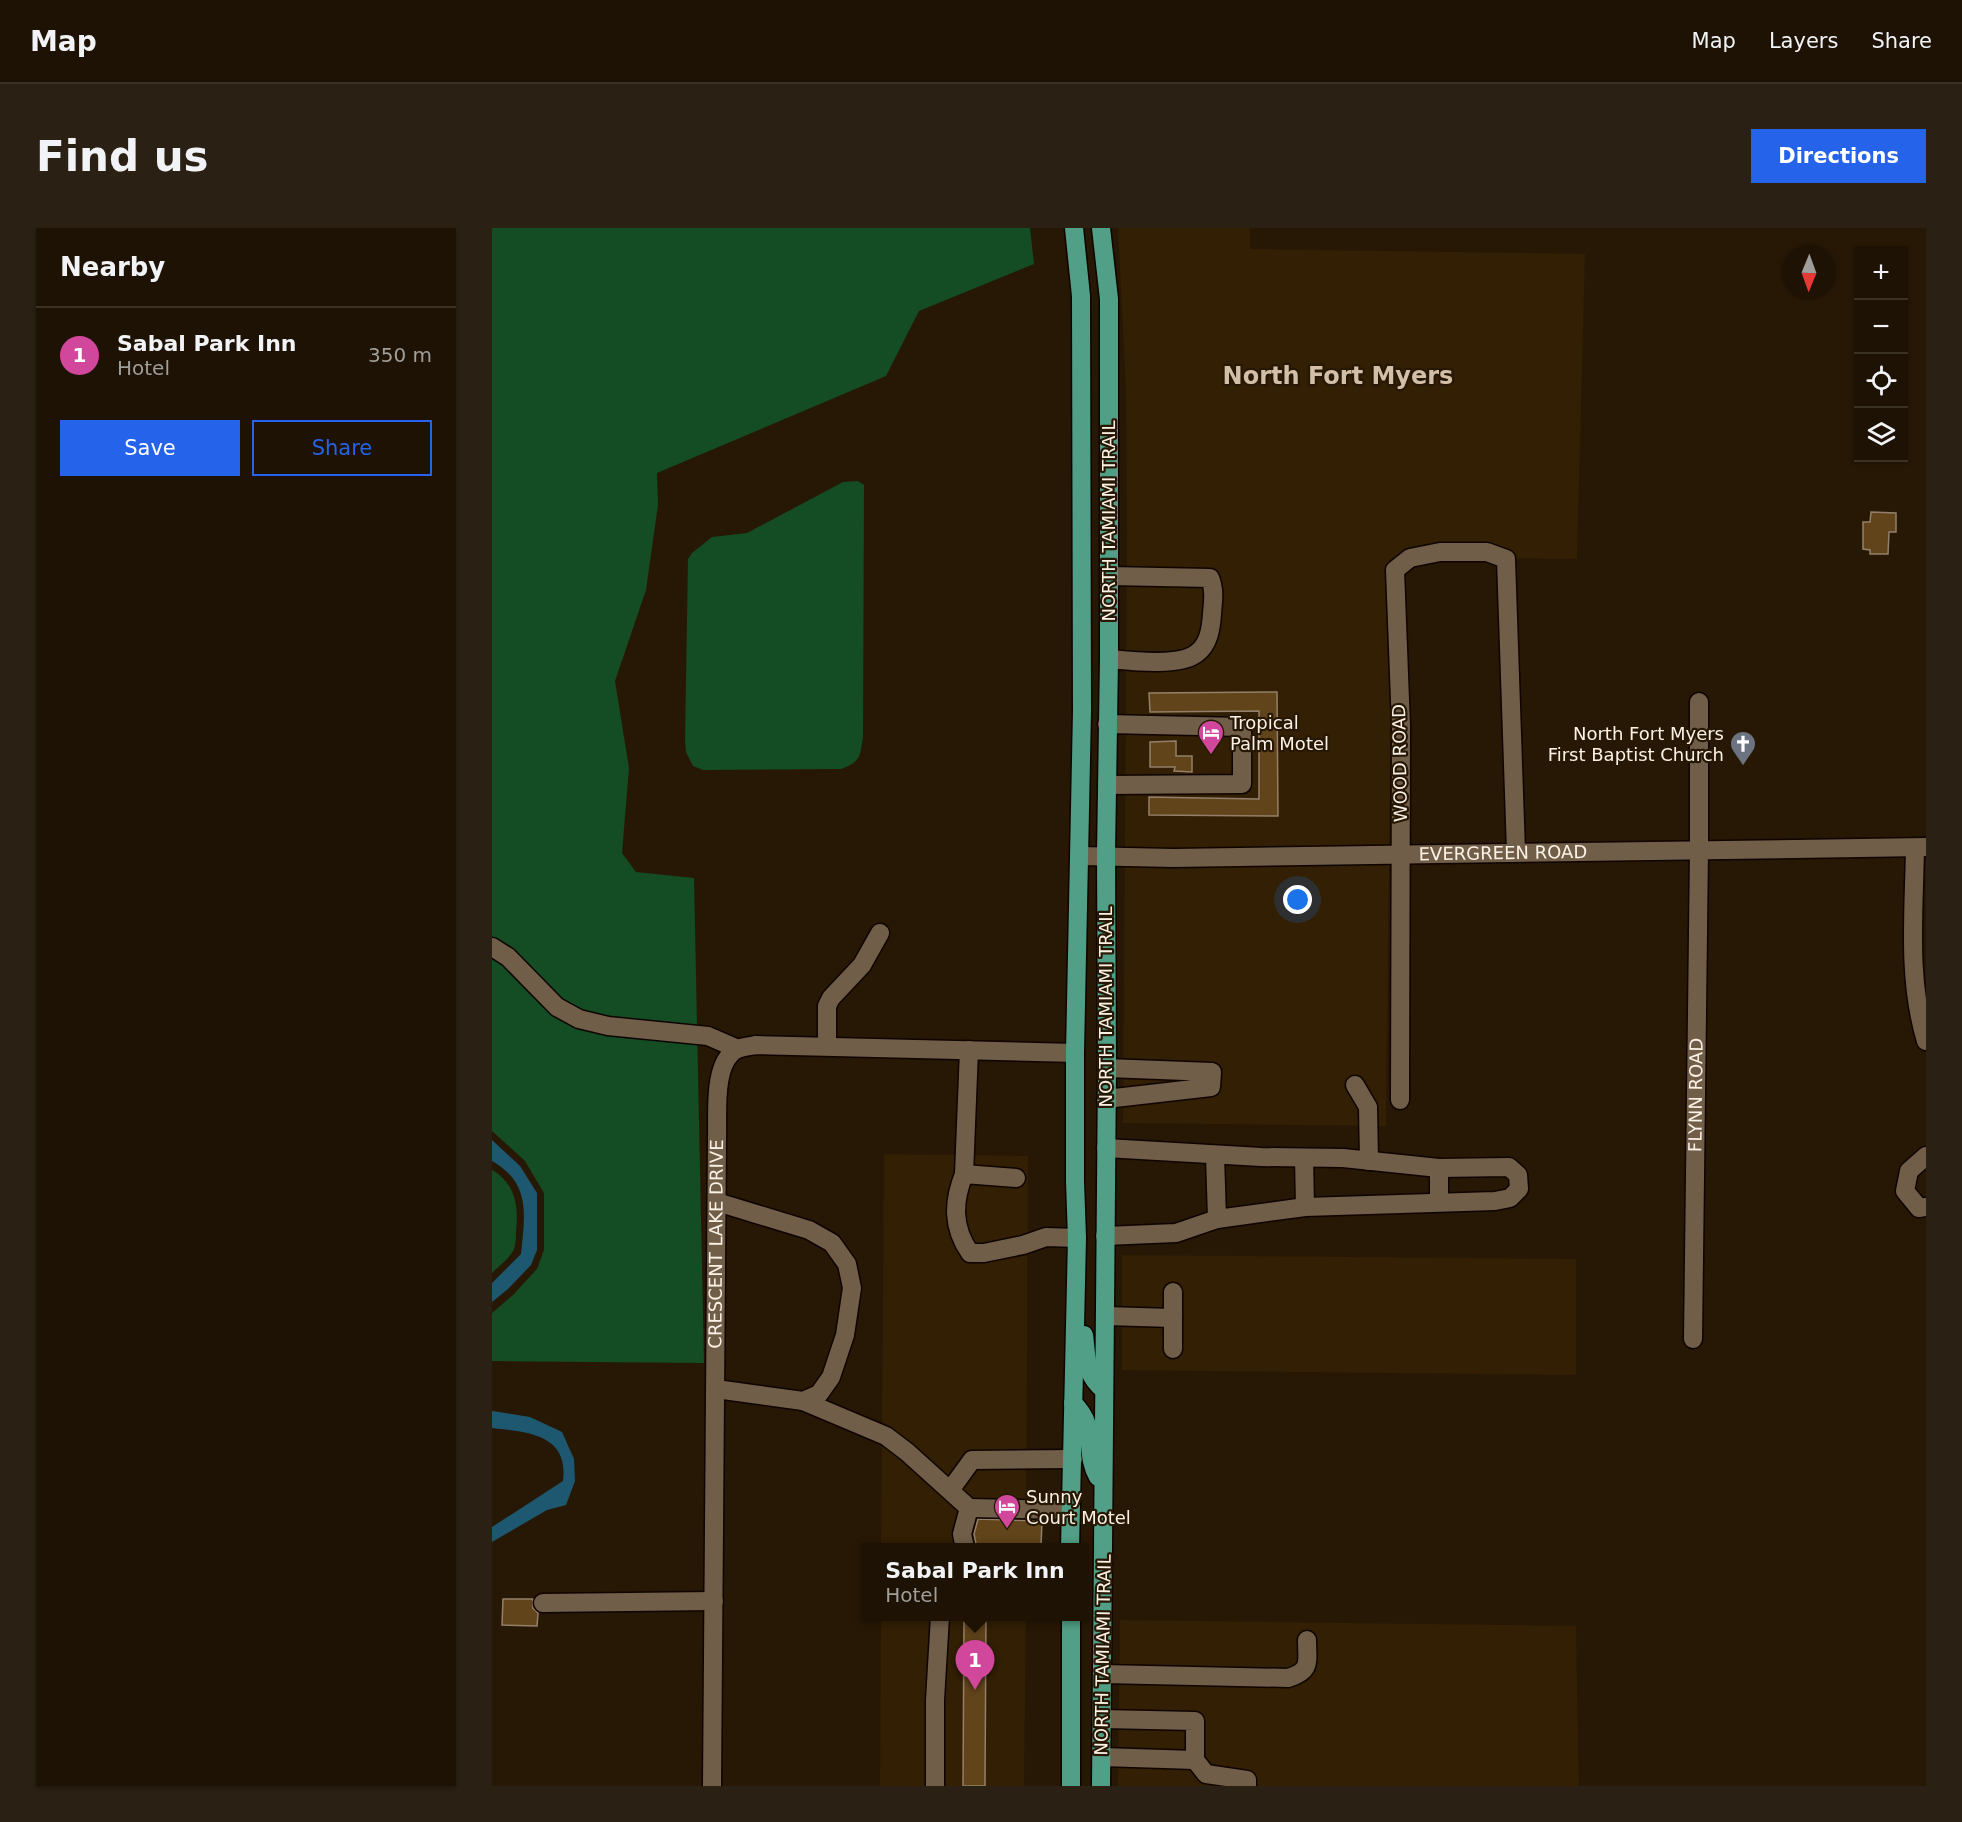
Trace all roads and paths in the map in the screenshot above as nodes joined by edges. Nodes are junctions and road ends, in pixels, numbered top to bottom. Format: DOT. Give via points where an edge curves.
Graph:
graph roads {
  1 [pos="1074,228"];
  2 [pos="1101,228"];
  3 [pos="1081,296"];
  4 [pos="1109,369"];
  5 [pos="1082,383"];
  6 [pos="1109,452"];
  7 [pos="1108,576"];
  8 [pos="1109,659"];
  9 [pos="1699,702"];
  10 [pos="1107,724"];
  11 [pos="1107,785"];
  12 [pos="1920,848"];
  13 [pos="1700,850"];
  14 [pos="1516,852"];
  15 [pos="1401,854"];
  16 [pos="1106,855"];
  17 [pos="1080,856"];
  18 [pos="880,933"];
  19 [pos="492,947"];
  20 [pos="1926,1041"];
  21 [pos="827,1046"];
  22 [pos="738,1049"];
  23 [pos="969,1050"];
  24 [pos="1075,1053"];
  25 [pos="1107,1068"];
  26 [pos="1355,1085"];
  27 [pos="1106,1099"];
  28 [pos="1400,1100"];
  29 [pos="1106,1148"];
  30 [pos="1215,1155"];
  31 [pos="1926,1156"];
  32 [pos="1304,1158"];
  33 [pos="1369,1161"];
  34 [pos="1439,1168"];
  35 [pos="964,1174"];
  36 [pos="1016,1178"];
  37 [pos="1439,1201"];
  38 [pos="717,1202"];
  39 [pos="1305,1207"];
  40 [pos="1926,1207"];
  41 [pos="1217,1219"];
  42 [pos="1105,1236"];
  43 [pos="1077,1238"];
  44 [pos="1173,1292"];
  45 [pos="1074,1314"];
  46 [pos="1105,1316"];
  47 [pos="1173,1318"];
  48 [pos="1693,1339"];
  49 [pos="1173,1349"];
  50 [pos="716,1389"];
  51 [pos="1104,1390"];
  52 [pos="803,1401"];
  53 [pos="1073,1403"];
  54 [pos="1073,1459"];
  55 [pos="1104,1483"];
  56 [pos="951,1489"];
  57 [pos="969,1508"];
  58 [pos="1070,1510"];
  59 [pos="964,1543"];
  60 [pos="1070,1543"];
  61 [pos="714,1601"];
  62 [pos="543,1603"];
  63 [pos="940,1621"];
  64 [pos="1071,1621"];
  65 [pos="1307,1640"];
  66 [pos="1102,1674"];
  67 [pos="1102,1719"];
  68 [pos="1102,1757"];
  69 [pos="1195,1760"];
  70 [pos="712,1786"];
  71 [pos="935,1786"];
  72 [pos="1071,1786"];
  73 [pos="1101,1786"];
  74 [pos="1247,1786"];
  1 -- 3 [label="main road, NORTH TAMIAMI TRAIL"];
  2 -- 4 [label="main road, NORTH TAMIAMI TRAIL" via="1109,299"];
  3 -- 4 [label="main road" via="1091,323 1093,354"];
  3 -- 5 [label="main road, NORTH TAMIAMI TRAIL"];
  4 -- 6 [label="main road, NORTH TAMIAMI TRAIL"];
  5 -- 6 [label="main road" via="1094,392 1100,405"];
  5 -- 17 [label="main road, NORTH TAMIAMI TRAIL"];
  6 -- 7 [label="main road, NORTH TAMIAMI TRAIL"];
  7 -- 8 [label="main road, NORTH TAMIAMI TRAIL"];
  7 -- 8 [label="street" via="1210,578 1214,588 1211,628 1197,654 1157,662"];
  8 -- 10 [label="main road, NORTH TAMIAMI TRAIL"];
  9 -- 13 [label="street, FLYNN ROAD"];
  10 -- 11 [label="main road, NORTH TAMIAMI TRAIL"];
  10 -- 11 [label="street" via="1242,727 1242,784"];
  11 -- 16 [label="main road, NORTH TAMIAMI TRAIL"];
  12 -- 13 [label="street, EVERGREEN ROAD"];
  12 -- 20 [label="street" via="1914,988"];
  13 -- 14 [label="street, EVERGREEN ROAD"];
  13 -- 48 [label="street, FLYNN ROAD"];
  14 -- 15 [label="street, EVERGREEN ROAD"];
  14 -- 15 [label="street, WOOD ROAD" via="1506,559 1487,552 1440,552 1410,558 1395,570"];
  15 -- 16 [label="street, EVERGREEN ROAD" via="1173,858"];
  15 -- 28 [label="street, WOOD ROAD"];
  16 -- 17 [label="street, EVERGREEN ROAD"];
  16 -- 25 [label="main road, NORTH TAMIAMI TRAIL"];
  17 -- 24 [label="main road, NORTH TAMIAMI TRAIL"];
  18 -- 21 [label="street" via="862,965 827,1006"];
  19 -- 22 [label="street" via="508,957 557,1007 579,1019 608,1026 708,1036"];
  21 -- 22 [label="street" via="756,1045"];
  21 -- 23 [label="street"];
  22 -- 38 [label="street, CRESCENT LAKE DRIVE" via="724,1061 719,1080"];
  23 -- 24 [label="street"];
  23 -- 35 [label="street"];
  24 -- 43 [label="main road, NORTH TAMIAMI TRAIL"];
  25 -- 27 [label="main road, NORTH TAMIAMI TRAIL"];
  25 -- 27 [label="street" via="1212,1072 1211,1087"];
  26 -- 33 [label="street" via="1368,1107"];
  27 -- 29 [label="main road, NORTH TAMIAMI TRAIL"];
  29 -- 30 [label="street"];
  29 -- 42 [label="main road, NORTH TAMIAMI TRAIL"];
  30 -- 32 [label="street"];
  30 -- 41 [label="street"];
  31 -- 40 [label="street" via="1909,1171 1905,1191 1918,1208"];
  32 -- 33 [label="street"];
  32 -- 39 [label="street"];
  33 -- 34 [label="street"];
  34 -- 37 [label="street"];
  34 -- 37 [label="street" via="1509,1167 1518,1176 1519,1189 1510,1198 1495,1201"];
  35 -- 36 [label="street"];
  35 -- 43 [label="street" via="955,1208 960,1238 970,1252 984,1253 1046,1237"];
  37 -- 39 [label="street"];
  38 -- 50 [label="street, CRESCENT LAKE DRIVE"];
  38 -- 52 [label="street" via="809,1230 832,1244 847,1264 852,1288 845,1335 831,1377 819,1394"];
  39 -- 41 [label="street"];
  41 -- 42 [label="street" via="1176,1233"];
  42 -- 46 [label="main road, NORTH TAMIAMI TRAIL"];
  43 -- 45 [label="main road, NORTH TAMIAMI TRAIL"];
  44 -- 47 [label="street"];
  45 -- 51 [label="main road" via="1083,1330 1088,1371 1094,1383"];
  45 -- 53 [label="main road, NORTH TAMIAMI TRAIL"];
  46 -- 47 [label="street"];
  46 -- 51 [label="main road, NORTH TAMIAMI TRAIL"];
  47 -- 49 [label="street"];
  50 -- 52 [label="street"];
  50 -- 61 [label="street, CRESCENT LAKE DRIVE"];
  51 -- 55 [label="main road, NORTH TAMIAMI TRAIL"];
  52 -- 56 [label="street" via="886,1436"];
  53 -- 54 [label="main road, NORTH TAMIAMI TRAIL"];
  53 -- 55 [label="main road" via="1089,1424 1092,1461"];
  54 -- 56 [label="street" via="972,1460"];
  54 -- 58 [label="main road, NORTH TAMIAMI TRAIL"];
  55 -- 66 [label="main road, NORTH TAMIAMI TRAIL"];
  56 -- 57 [label="street"];
  57 -- 58 [label="street"];
  57 -- 59 [label="street" via="962,1534"];
  58 -- 60 [label="main road, NORTH TAMIAMI TRAIL"];
  61 -- 62 [label="street"];
  61 -- 70 [label="street, CRESCENT LAKE DRIVE"];
  63 -- 71 [label="street"];
  64 -- 72 [label="main road, NORTH TAMIAMI TRAIL"];
  65 -- 66 [label="street" via="1305,1670 1288,1678"];
  66 -- 67 [label="main road, NORTH TAMIAMI TRAIL"];
  67 -- 68 [label="main road, NORTH TAMIAMI TRAIL"];
  67 -- 69 [label="street" via="1195,1721"];
  68 -- 69 [label="street"];
  68 -- 73 [label="main road, NORTH TAMIAMI TRAIL"];
  69 -- 74 [label="street" via="1206,1774 1248,1780"];
}
